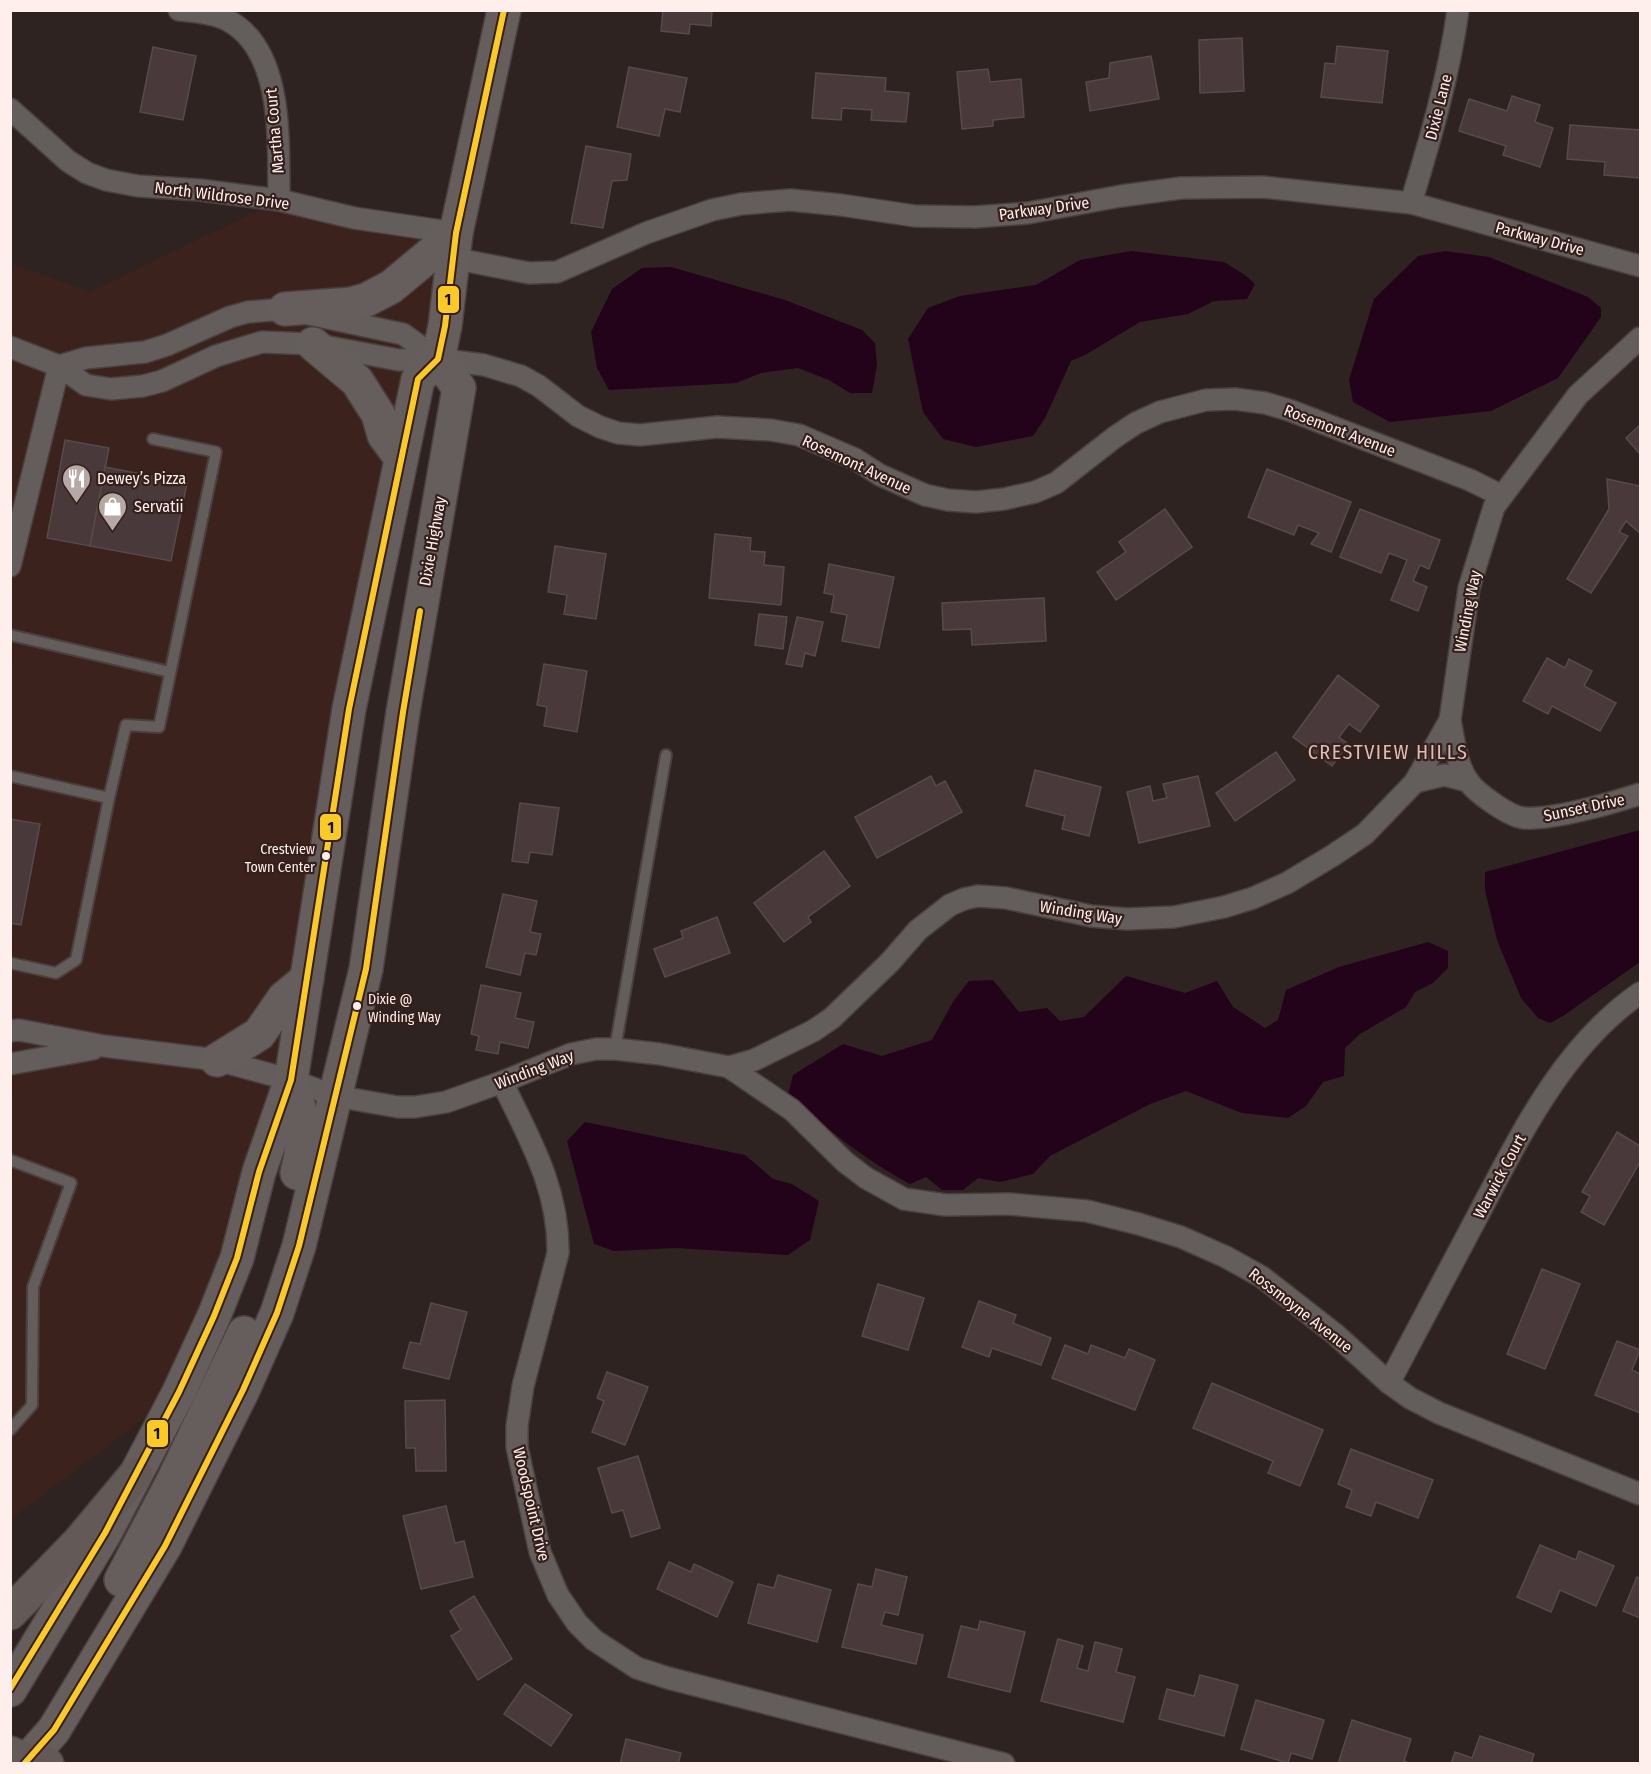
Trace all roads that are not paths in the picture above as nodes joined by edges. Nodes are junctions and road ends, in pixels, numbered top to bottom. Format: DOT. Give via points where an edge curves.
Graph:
graph roads {
  1 [pos="179,10"];
  2 [pos="504,10"];
  3 [pos="1458,10"];
  4 [pos="10,109"];
  5 [pos="279,200"];
  6 [pos="1411,203"];
  7 [pos="454,245"];
  8 [pos="1641,266"];
  9 [pos="285,309"];
  10 [pos="1641,338"];
  11 [pos="313,344"];
  12 [pos="10,347"];
  13 [pos="438,359"];
  14 [pos="59,366"];
  15 [pos="153,440"];
  16 [pos="401,458"];
  17 [pos="1502,496"];
  18 [pos="10,567"];
  19 [pos="10,635"];
  20 [pos="170,672"];
  21 [pos="1450,720"];
  22 [pos="666,755"];
  23 [pos="10,776"];
  24 [pos="1468,781"];
  25 [pos="1415,782"];
  26 [pos="1641,794"];
  27 [pos="109,798"];
  28 [pos="10,963"];
  29 [pos="307,979"];
  30 [pos="1641,993"];
  31 [pos="10,1031"];
  32 [pos="104,1047"];
  33 [pos="615,1049"];
  34 [pos="217,1060"];
  35 [pos="10,1064"];
  36 [pos="729,1067"];
  37 [pos="291,1080"];
  38 [pos="502,1082"];
  39 [pos="335,1096"];
  40 [pos="10,1160"];
  41 [pos="1389,1383"];
  42 [pos="10,1430"];
  43 [pos="135,1476"];
  44 [pos="1641,1494"];
  45 [pos="10,1613"];
  46 [pos="10,1690"];
  47 [pos="27,1760"];
  48 [pos="1004,1764"];
  1 -- 5 [label="street, Martha Court" via="228,20 253,42 264,60 274,99"];
  2 -- 7 [label="main road"];
  3 -- 6 [label="street, Dixie Lane" via="1438,112"];
  4 -- 5 [label="street, North Wildrose Drive" via="68,161 106,180"];
  5 -- 7 [label="street, North Wildrose Drive"];
  6 -- 7 [label="street, Parkway Drive" via="1263,187 1181,188 1028,213 975,217 915,216 790,200 712,210 646,233 557,272 529,273"];
  6 -- 8 [label="street, Parkway Drive"];
  7 -- 9 [label="main road" via="416,265 395,284 366,300"];
  7 -- 13 [label="main road"];
  9 -- 13 [label="street" via="403,334"];
  9 -- 14 [label="street" via="239,314 145,352 86,358"];
  10 -- 17 [label="street, Winding Way" via="1578,395"];
  11 -- 13 [label="street, Rosemont Avenue" via="399,360"];
  11 -- 14 [label="street, Rosemont Avenue" via="280,341 244,346 162,381 124,388 86,385"];
  11 -- 16 [label="main road" via="357,381 378,414 384,435"];
  12 -- 14 [label="street, Rosemont Avenue"];
  13 -- 16 [label="main road" via="418,379"];
  13 -- 17 [label="street, Rosemont Avenue" via="484,365 521,376 578,416 618,433 640,435 717,427 799,435 855,459 903,487 948,500 976,502 1035,492 1056,483 1115,437 1152,416 1206,400 1234,399 1289,410"];
  13 -- 39 [label="main road, Dixie Highway" via="459,388 405,702 366,969"];
  14 -- 18 [label="street"];
  15 -- 20 [label="lane" via="216,452"];
  16 -- 29 [label="main road" via="349,710"];
  17 -- 21 [label="street, Winding Way" via="1494,507 1468,588"];
  19 -- 20 [label="lane"];
  20 -- 27 [label="lane" via="159,727 126,725"];
  21 -- 24 [label="street, Sunset Drive" via="1457,758"];
  21 -- 25 [label="street, Winding Way"];
  22 -- 33 [label="lane"];
  23 -- 27 [label="lane"];
  24 -- 25 [label="street" via="1444,775"];
  24 -- 26 [label="street, Sunset Drive" via="1507,813 1522,818 1546,817"];
  25 -- 36 [label="street, Winding Way" via="1365,834 1332,856 1287,883 1224,907 1174,917 1127,920 1006,898 964,898 918,930 832,1018 754,1060"];
  27 -- 28 [label="lane" via="76,960 56,973"];
  29 -- 34 [label="main road" via="284,998 259,1034"];
  29 -- 37 [label="main road"];
  30 -- 41 [label="street, Warwick Court" via="1595,1032 1552,1083 1524,1128"];
  31 -- 32 [label="street"];
  32 -- 34 [label="street, Winding Way"];
  32 -- 35 [label="street"];
  33 -- 36 [label="street, Winding Way"];
  33 -- 38 [label="street, Winding Way" via="571,1054"];
  34 -- 37 [label="street, Winding Way"];
  36 -- 41 [label="street, Rossmoyne Avenue" via="792,1110 866,1178 904,1198 946,1205 1009,1204 1087,1212 1181,1237 1226,1257 1262,1276"];
  37 -- 39 [label="street, Winding Way"];
  37 -- 43 [label="main road" via="259,1172 233,1268 179,1392"];
  37 -- 47 [label="main road" via="302,1115 304,1140 257,1302 207,1412 125,1574 33,1729"];
  38 -- 39 [label="street, Winding Way" via="446,1102 415,1107"];
  38 -- 48 [label="street, Woodspoint Drive" via="541,1162 556,1210 558,1253 523,1386 517,1447 540,1552 558,1595 577,1623 594,1640 637,1668"];
  39 -- 47 [label="main road, Dixie Highway" via="299,1246 277,1313 243,1390 165,1546 54,1730"];
  40 -- 42 [label="lane" via="70,1183 33,1287 32,1405"];
  41 -- 44 [label="street, Rossmoyne Avenue" via="1439,1413"];
  43 -- 45 [label="highway" via="80,1542"];
  43 -- 46 [label="main road"];
}
